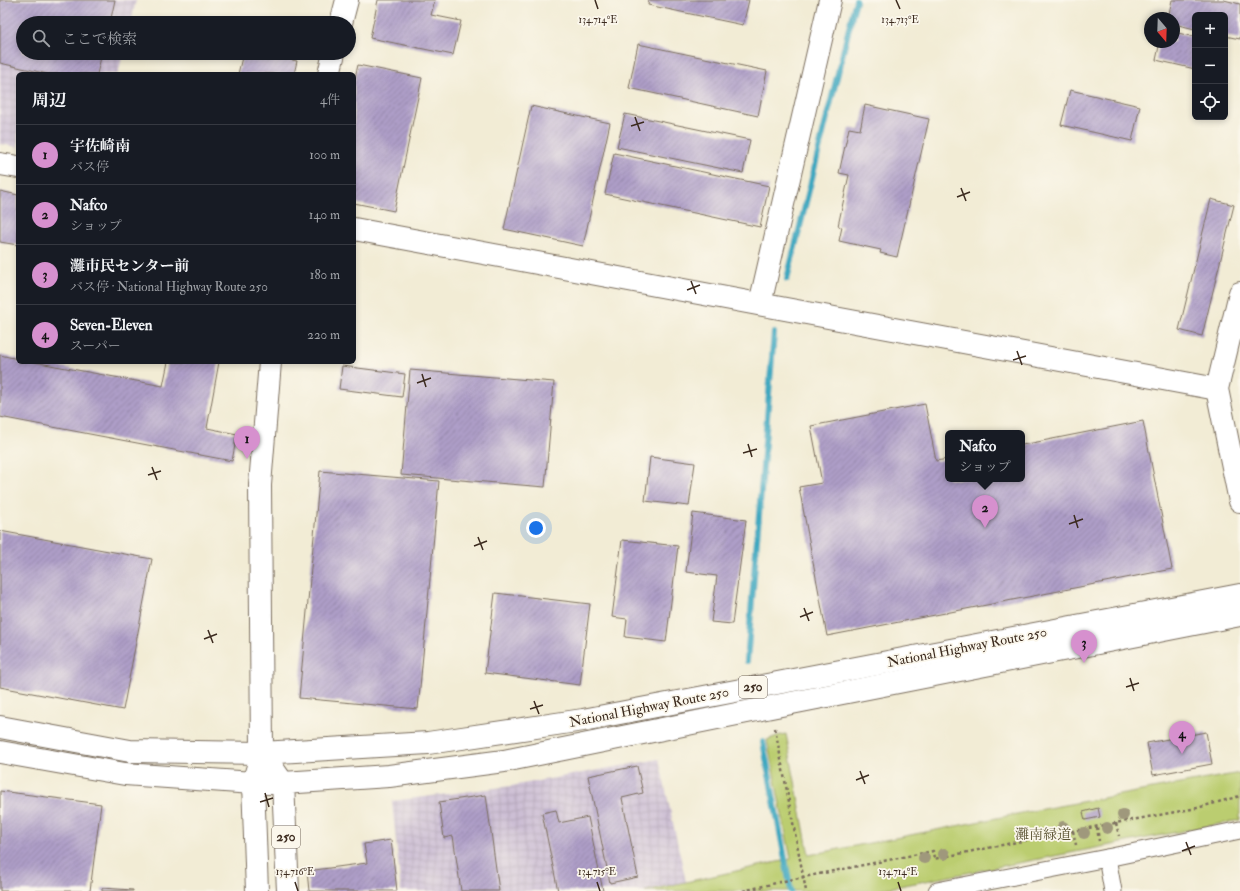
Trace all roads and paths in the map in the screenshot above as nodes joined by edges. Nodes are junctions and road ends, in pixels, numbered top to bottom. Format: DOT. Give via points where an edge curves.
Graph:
graph roads {
  1 [pos="347,0"];
  2 [pos="830,0"];
  3 [pos="343,16"];
  4 [pos="332,60"];
  5 [pos="329,72"];
  6 [pos="0,164"];
  7 [pos="16,167"];
  8 [pos="356,229"];
  9 [pos="1240,293"];
  10 [pos="760,304"];
  11 [pos="270,364"];
  12 [pos="1217,389"];
  13 [pos="1240,501"];
  14 [pos="1240,595"];
  15 [pos="1240,615"];
  16 [pos="775,726"];
  17 [pos="0,727"];
  18 [pos="0,752"];
  19 [pos="262,753"];
  20 [pos="253,783"];
  21 [pos="283,783"];
  22 [pos="1240,796"];
  23 [pos="1240,830"];
  24 [pos="1107,858"];
  25 [pos="804,878"];
  26 [pos="258,891"];
  27 [pos="288,891"];
  28 [pos="743,891"];
  29 [pos="806,891"];
  30 [pos="937,891"];
  31 [pos="1113,891"];
  1 -- 3 [label="main road"];
  2 -- 10 [label="main road"];
  4 -- 5 [label="main road"];
  6 -- 7 [label="main road"];
  8 -- 10 [label="main road"];
  9 -- 12 [label="main road"];
  10 -- 12 [label="main road"];
  11 -- 19 [label="main road" via="260,485"];
  12 -- 13 [label="main road"];
  14 -- 19 [label="main road, National Highway Route 250 / 250" via="583,720 428,743"];
  15 -- 21 [label="main road, National Highway Route 250 / 250" via="504,761 389,776"];
  16 -- 25 [label="path"];
  17 -- 19 [label="main road, National Highway Route 250" via="130,751"];
  18 -- 20 [label="main road, National Highway Route 250" via="125,774"];
  19 -- 20 [label="main road, 250"];
  19 -- 21 [label="main road"];
  20 -- 21 [label="main road, National Highway Route 250"];
  20 -- 26 [label="main road, 250"];
  21 -- 27 [label="main road, 250"];
  22 -- 25 [label="path" via="1197,808 934,859 933,851"];
  23 -- 24 [label="street"];
  24 -- 30 [label="street"];
  24 -- 31 [label="street"];
  25 -- 28 [label="path"];
  25 -- 29 [label="path"];
}
